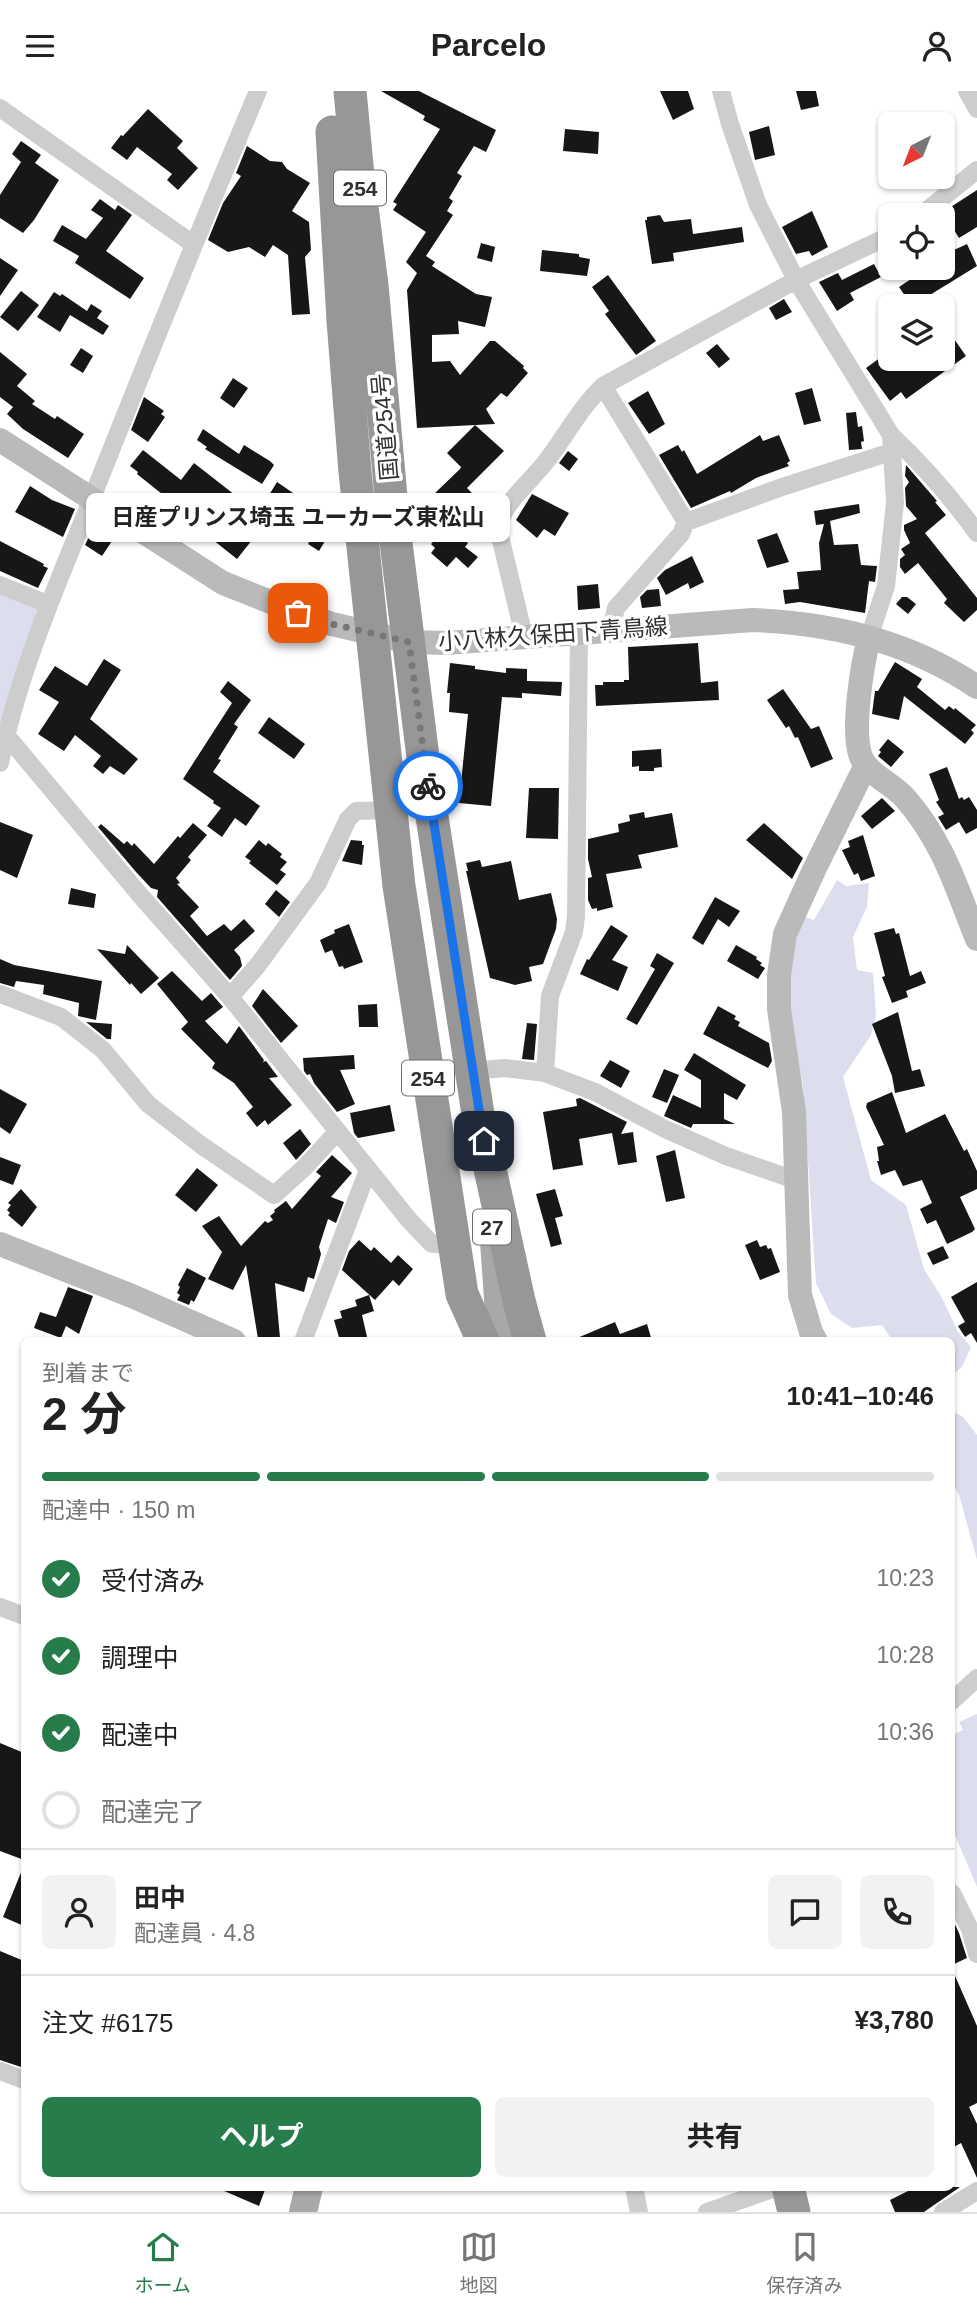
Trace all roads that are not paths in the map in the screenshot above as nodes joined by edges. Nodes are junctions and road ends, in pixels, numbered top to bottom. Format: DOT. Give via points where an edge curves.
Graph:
graph roads {
  1 [pos="258,91"];
  2 [pos="329,91"];
  3 [pos="351,91"];
  4 [pos="721,91"];
  5 [pos="967,91"];
  6 [pos="0,108"];
  7 [pos="977,109"];
  8 [pos="977,170"];
  9 [pos="936,203"];
  10 [pos="878,241"];
  11 [pos="193,244"];
  12 [pos="796,280"];
  13 [pos="603,386"];
  14 [pos="0,440"];
  15 [pos="891,444"];
  16 [pos="92,498"];
  17 [pos="686,522"];
  18 [pos="977,533"];
  19 [pos="0,585"];
  20 [pos="48,604"];
  21 [pos="615,629"];
  22 [pos="579,633"];
  23 [pos="373,634"];
  24 [pos="524,636"];
  25 [pos="869,638"];
  26 [pos="409,642"];
  27 [pos="977,687"];
  28 [pos="6,735"];
  29 [pos="0,763"];
  30 [pos="866,765"];
  31 [pos="391,810"];
  32 [pos="977,939"];
  33 [pos="0,994"];
  34 [pos="230,997"];
  35 [pos="472,1071"];
  36 [pos="545,1073"];
  37 [pos="478,1114"];
  38 [pos="337,1132"];
  39 [pos="368,1170"];
  40 [pos="798,1181"];
  41 [pos="0,1244"];
  42 [pos="453,1244"];
  43 [pos="462,1294"];
  44 [pos="225,1337"];
  45 [pos="305,1337"];
  46 [pos="466,1337"];
  47 [pos="481,1337"];
  48 [pos="501,1337"];
  49 [pos="529,1337"];
  50 [pos="814,1337"];
  51 [pos="0,1607"];
  52 [pos="21,1615"];
  53 [pos="977,1678"];
  54 [pos="955,1698"];
  55 [pos="955,1899"];
  56 [pos="977,1954"];
  57 [pos="0,2071"];
  58 [pos="21,2079"];
  59 [pos="977,2190"];
  60 [pos="292,2191"];
  61 [pos="308,2191"];
  62 [pos="635,2191"];
  63 [pos="775,2193"];
  64 [pos="287,2212"];
  65 [pos="303,2212"];
  66 [pos="639,2212"];
  67 [pos="707,2212"];
  68 [pos="793,2212"];
  69 [pos="943,2212"];
  1 -- 11 [label="street"];
  2 -- 23 [label="highway, 国道254号 / 254" via="355,472"];
  3 -- 26 [label="highway, 国道254号 / 254"];
  4 -- 12 [label="street" via="758,205"];
  5 -- 7 [label="street"];
  6 -- 11 [label="street"];
  8 -- 9 [label="street"];
  10 -- 12 [label="street"];
  11 -- 16 [label="street"];
  12 -- 13 [label="street"];
  12 -- 15 [label="street"];
  13 -- 17 [label="street"];
  13 -- 24 [label="street" via="501,516 498,529"];
  14 -- 16 [label="street, 小八林久保田下青鳥線"];
  15 -- 17 [label="street"];
  15 -- 18 [label="street" via="915,458"];
  15 -- 25 [label="street" via="895,503 886,586"];
  16 -- 20 [label="street"];
  16 -- 23 [label="street, 小八林久保田下青鳥線" via="223,583 298,613"];
  17 -- 21 [label="street" via="681,534 617,608"];
  19 -- 20 [label="street"];
  20 -- 28 [label="street"];
  21 -- 22 [label="street, 小八林久保田下青鳥線"];
  21 -- 25 [label="street, 小八林久保田下青鳥線" via="791,621"];
  22 -- 24 [label="street, 小八林久保田下青鳥線"];
  22 -- 36 [label="street" via="576,917 550,996"];
  23 -- 26 [label="street, 小八林久保田下青鳥線"];
  23 -- 31 [label="highway, 国道254号 / 254"];
  24 -- 26 [label="street, 小八林久保田下青鳥線"];
  25 -- 27 [label="street, 小八林久保田下青鳥線" via="933,661"];
  25 -- 30 [label="street" via="858,728 860,756"];
  26 -- 35 [label="highway, 国道254号 / 254"];
  28 -- 29 [label="street"];
  28 -- 34 [label="street"];
  30 -- 32 [label="street" via="895,787 937,840"];
  30 -- 40 [label="street" via="785,934 779,1009 794,1112"];
  31 -- 34 [label="street" via="356,811 348,819 318,883"];
  31 -- 42 [label="highway, 国道254号 / 254" via="408,954"];
  33 -- 38 [label="street" via="61,1017 103,1050 148,1104 274,1195"];
  34 -- 38 [label="street"];
  35 -- 36 [label="street" via="505,1068"];
  35 -- 37 [label="highway, 国道254号 / 254"];
  36 -- 40 [label="street" via="595,1092 726,1156"];
  37 -- 48 [label="main road, 27"];
  37 -- 49 [label="highway, 国道254号 / 254"];
  38 -- 39 [label="street"];
  39 -- 42 [label="street" via="425,1238 432,1244"];
  39 -- 45 [label="street"];
  40 -- 50 [label="street" via="800,1295"];
  41 -- 44 [label="street"];
  42 -- 43 [label="highway, 国道254号 / 254"];
  43 -- 46 [label="main road"];
  43 -- 47 [label="highway, 国道254号 / 254"];
  51 -- 52 [label="street"];
  53 -- 54 [label="street"];
  55 -- 56 [label="street"];
  57 -- 58 [label="street"];
  59 -- 69 [label="street"];
  60 -- 64 [label="main road"];
  61 -- 65 [label="main road"];
  62 -- 66 [label="street"];
  63 -- 67 [label="street"];
  63 -- 68 [label="highway"];
}
